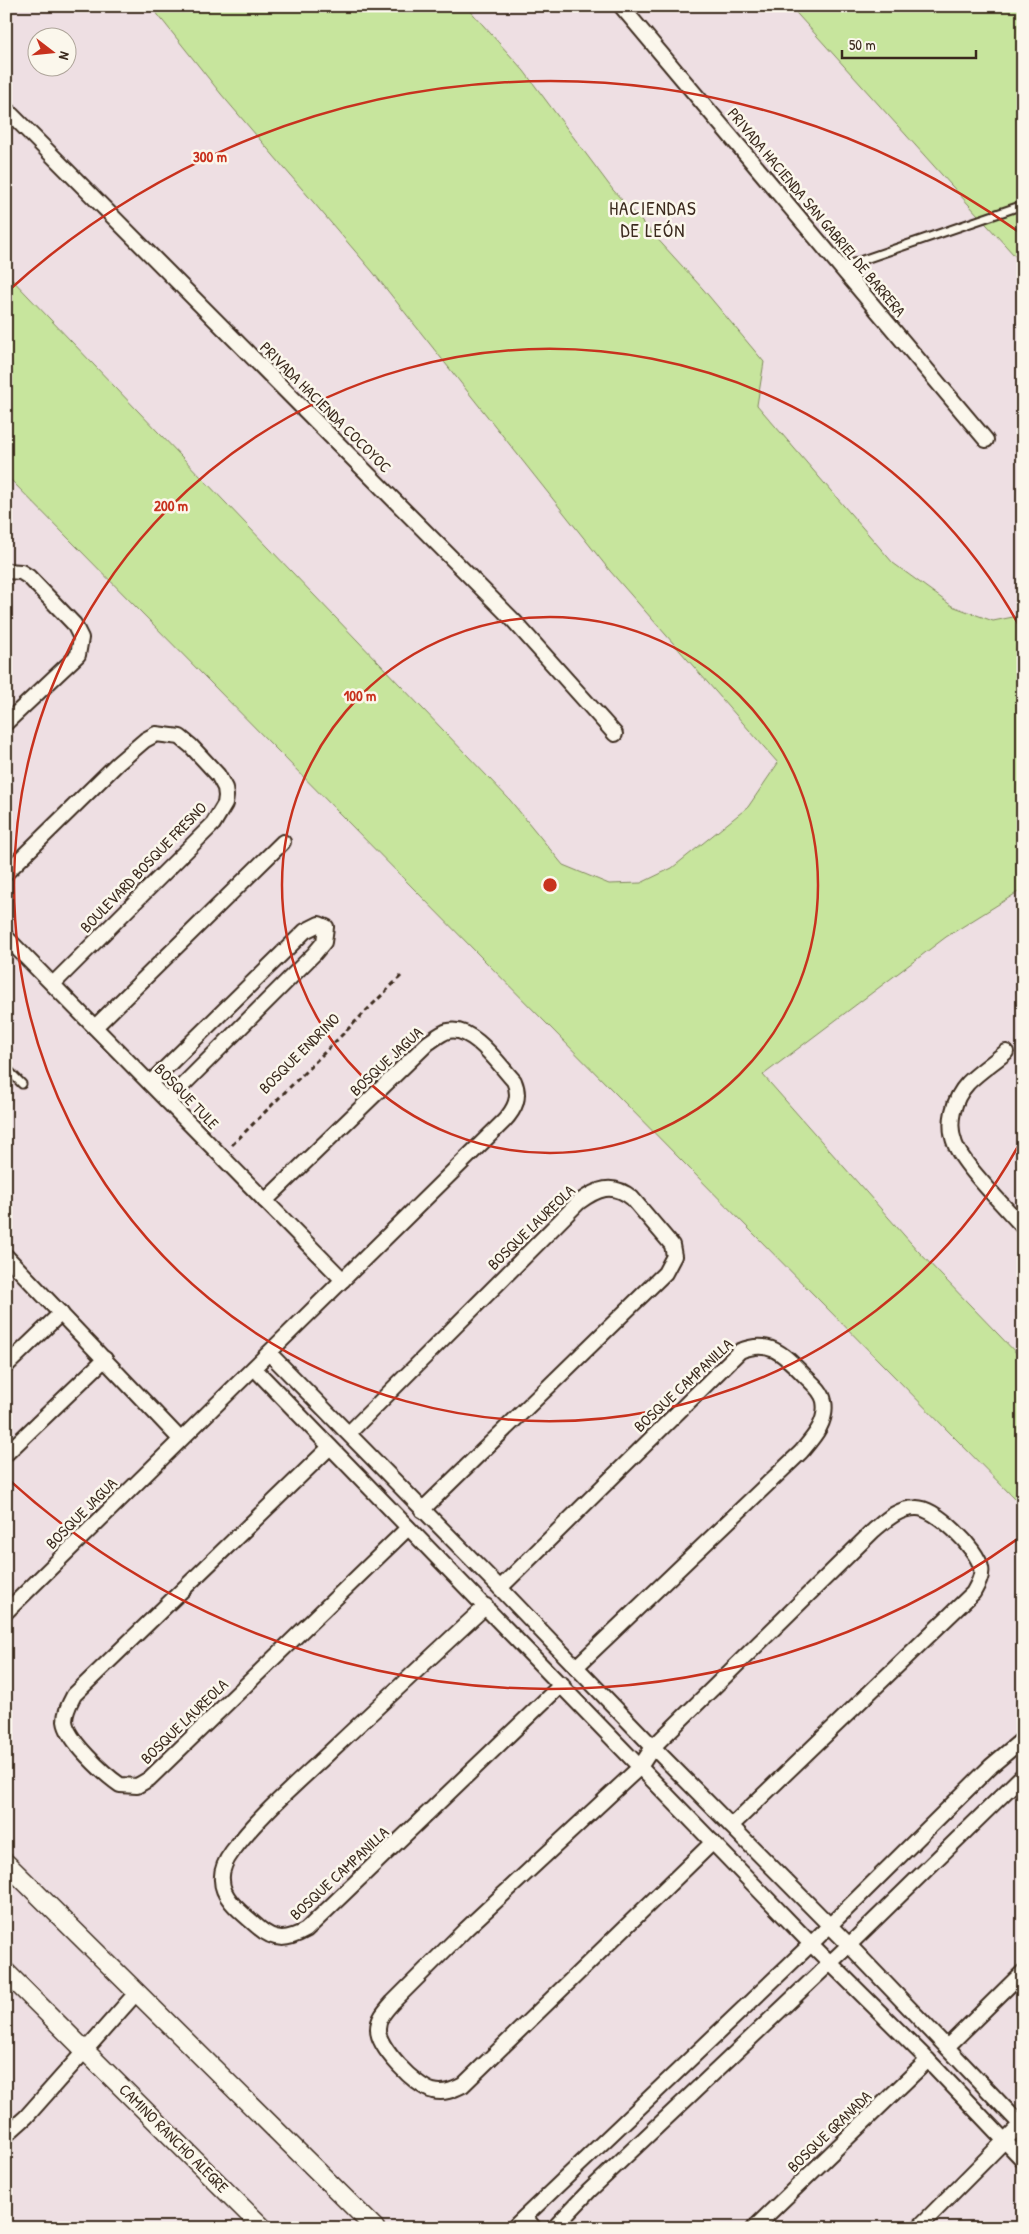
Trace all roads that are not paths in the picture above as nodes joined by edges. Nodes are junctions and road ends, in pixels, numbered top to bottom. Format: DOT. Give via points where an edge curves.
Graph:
graph roads {
  1 [pos="621,6"];
  2 [pos="6,109"];
  3 [pos="1023,205"];
  4 [pos="842,267"];
  5 [pos="986,440"];
  6 [pos="6,571"];
  7 [pos="6,724"];
  8 [pos="615,734"];
  9 [pos="283,842"];
  10 [pos="6,873"];
  11 [pos="6,937"];
  12 [pos="53,984"];
  13 [pos="95,1027"];
  14 [pos="1006,1052"];
  15 [pos="6,1068"];
  16 [pos="150,1083"];
  17 [pos="22,1084"];
  18 [pos="167,1101"];
  19 [pos="265,1201"];
  20 [pos="1023,1227"];
  21 [pos="7,1260"];
  22 [pos="343,1280"];
  23 [pos="61,1313"];
  24 [pos="269,1353"];
  25 [pos="105,1359"];
  26 [pos="6,1366"];
  27 [pos="254,1368"];
  28 [pos="349,1433"];
  29 [pos="180,1439"];
  30 [pos="330,1447"];
  31 [pos="6,1454"];
  32 [pos="422,1510"];
  33 [pos="408,1528"];
  34 [pos="500,1588"];
  35 [pos="486,1606"];
  36 [pos="6,1612"];
  37 [pos="576,1667"];
  38 [pos="562,1684"];
  39 [pos="1023,1739"];
  40 [pos="653,1747"];
  41 [pos="640,1767"];
  42 [pos="1023,1775"];
  43 [pos="731,1826"];
  44 [pos="713,1842"];
  45 [pos="6,1863"];
  46 [pos="829,1926"];
  47 [pos="811,1944"];
  48 [pos="849,1945"];
  49 [pos="830,1961"];
  50 [pos="6,1972"];
  51 [pos="1023,1972"];
  52 [pos="137,1992"];
  53 [pos="947,2047"];
  54 [pos="86,2049"];
  55 [pos="928,2060"];
  56 [pos="1022,2124"];
  57 [pos="6,2135"];
  58 [pos="1004,2141"];
  59 [pos="1023,2160"];
  60 [pos="525,2217"];
  61 [pos="263,2228"];
  62 [pos="375,2228"];
  63 [pos="513,2228"];
  64 [pos="534,2228"];
  65 [pos="554,2228"];
  66 [pos="754,2228"];
  67 [pos="918,2228"];
  1 -- 4 [label="street, PRIVADA HACIENDA SAN GABRIEL DE BARRERA"];
  2 -- 8 [label="street, PRIVADA HACIENDA COCOYOC" via="514,621"];
  3 -- 4 [label="lane"];
  4 -- 5 [label="street, PRIVADA HACIENDA SAN GABRIEL DE BARRERA"];
  6 -- 7 [label="street" via="21,572 29,577 74,624 81,638 78,655"];
  9 -- 13 [label="street"];
  10 -- 12 [label="street, BOULEVARD BOSQUE FRESNO" via="117,764 156,734 180,737 218,775 225,788 225,804 213,824"];
  11 -- 12 [label="street, BOSQUE TULE"];
  12 -- 13 [label="street, BOSQUE TULE"];
  13 -- 16 [label="street, BOSQUE TULE"];
  14 -- 20 [label="street" via="967,1084 954,1107 951,1127 955,1145"];
  15 -- 17 [label="lane"];
  16 -- 18 [label="street, BOSQUE TULE"];
  16 -- 18 [label="street" via="305,931 319,924 326,927 324,942 314,954"];
  18 -- 19 [label="street, BOSQUE TULE"];
  19 -- 22 [label="street, BOSQUE TULE"];
  19 -- 22 [label="street, BOSQUE JAGUA" via="428,1043 449,1031 459,1031 479,1042 514,1082 516,1105 504,1121"];
  21 -- 23 [label="street"];
  22 -- 24 [label="street, BOSQUE JAGUA"];
  23 -- 25 [label="street"];
  23 -- 26 [label="street"];
  24 -- 27 [label="street, BOSQUE JAGUA"];
  24 -- 28 [label="street"];
  25 -- 29 [label="street"];
  25 -- 31 [label="street"];
  27 -- 29 [label="street, BOSQUE JAGUA"];
  27 -- 30 [label="street"];
  28 -- 32 [label="street"];
  28 -- 32 [label="street, BOSQUE LAUREOLA" via="578,1202 605,1187 625,1192 632,1198 672,1245 674,1256 665,1273"];
  29 -- 36 [label="street, BOSQUE JAGUA"];
  30 -- 33 [label="street"];
  30 -- 33 [label="street, BOSQUE LAUREOLA" via="74,1695 65,1720 80,1747 120,1785 137,1786 149,1779"];
  32 -- 34 [label="street"];
  33 -- 35 [label="street"];
  34 -- 37 [label="street"];
  34 -- 37 [label="street, BOSQUE CAMPANILLA" via="740,1351 752,1346 781,1352 820,1392 824,1401 821,1423 816,1435 801,1452"];
  35 -- 38 [label="street"];
  35 -- 38 [label="street, BOSQUE CAMPANILLA" via="294,1786 242,1840 224,1867 222,1880 224,1890 236,1907 272,1937 293,1938 306,1930"];
  37 -- 40 [label="street"];
  38 -- 41 [label="street"];
  39 -- 46 [label="street" via="991,1766"];
  40 -- 41 [label="street"];
  40 -- 43 [label="street"];
  40 -- 43 [label="street" via="873,1531 900,1510 922,1508 939,1516 975,1553 981,1568 973,1593"];
  41 -- 44 [label="street"];
  41 -- 44 [label="street" via="466,1929 382,2014 379,2039 418,2083 433,2091 448,2092 463,2085"];
  42 -- 48 [label="street"];
  43 -- 46 [label="street"];
  44 -- 47 [label="street"];
  45 -- 52 [label="street"];
  46 -- 47 [label="street"];
  46 -- 48 [label="street"];
  47 -- 49 [label="street"];
  47 -- 60 [label="street"];
  48 -- 49 [label="street"];
  48 -- 53 [label="street"];
  49 -- 55 [label="street"];
  49 -- 65 [label="street"];
  50 -- 54 [label="street, CAMINO RANCHO ALEGRE"];
  51 -- 53 [label="street"];
  52 -- 54 [label="street"];
  52 -- 62 [label="street"];
  53 -- 56 [label="street"];
  54 -- 57 [label="street"];
  54 -- 61 [label="street, CAMINO RANCHO ALEGRE"];
  55 -- 58 [label="street"];
  55 -- 66 [label="street, BOSQUE GRANADA"];
  56 -- 58 [label="street"];
  58 -- 59 [label="street"];
  58 -- 67 [label="street"];
  60 -- 63 [label="street"];
  60 -- 64 [label="street"];
}
